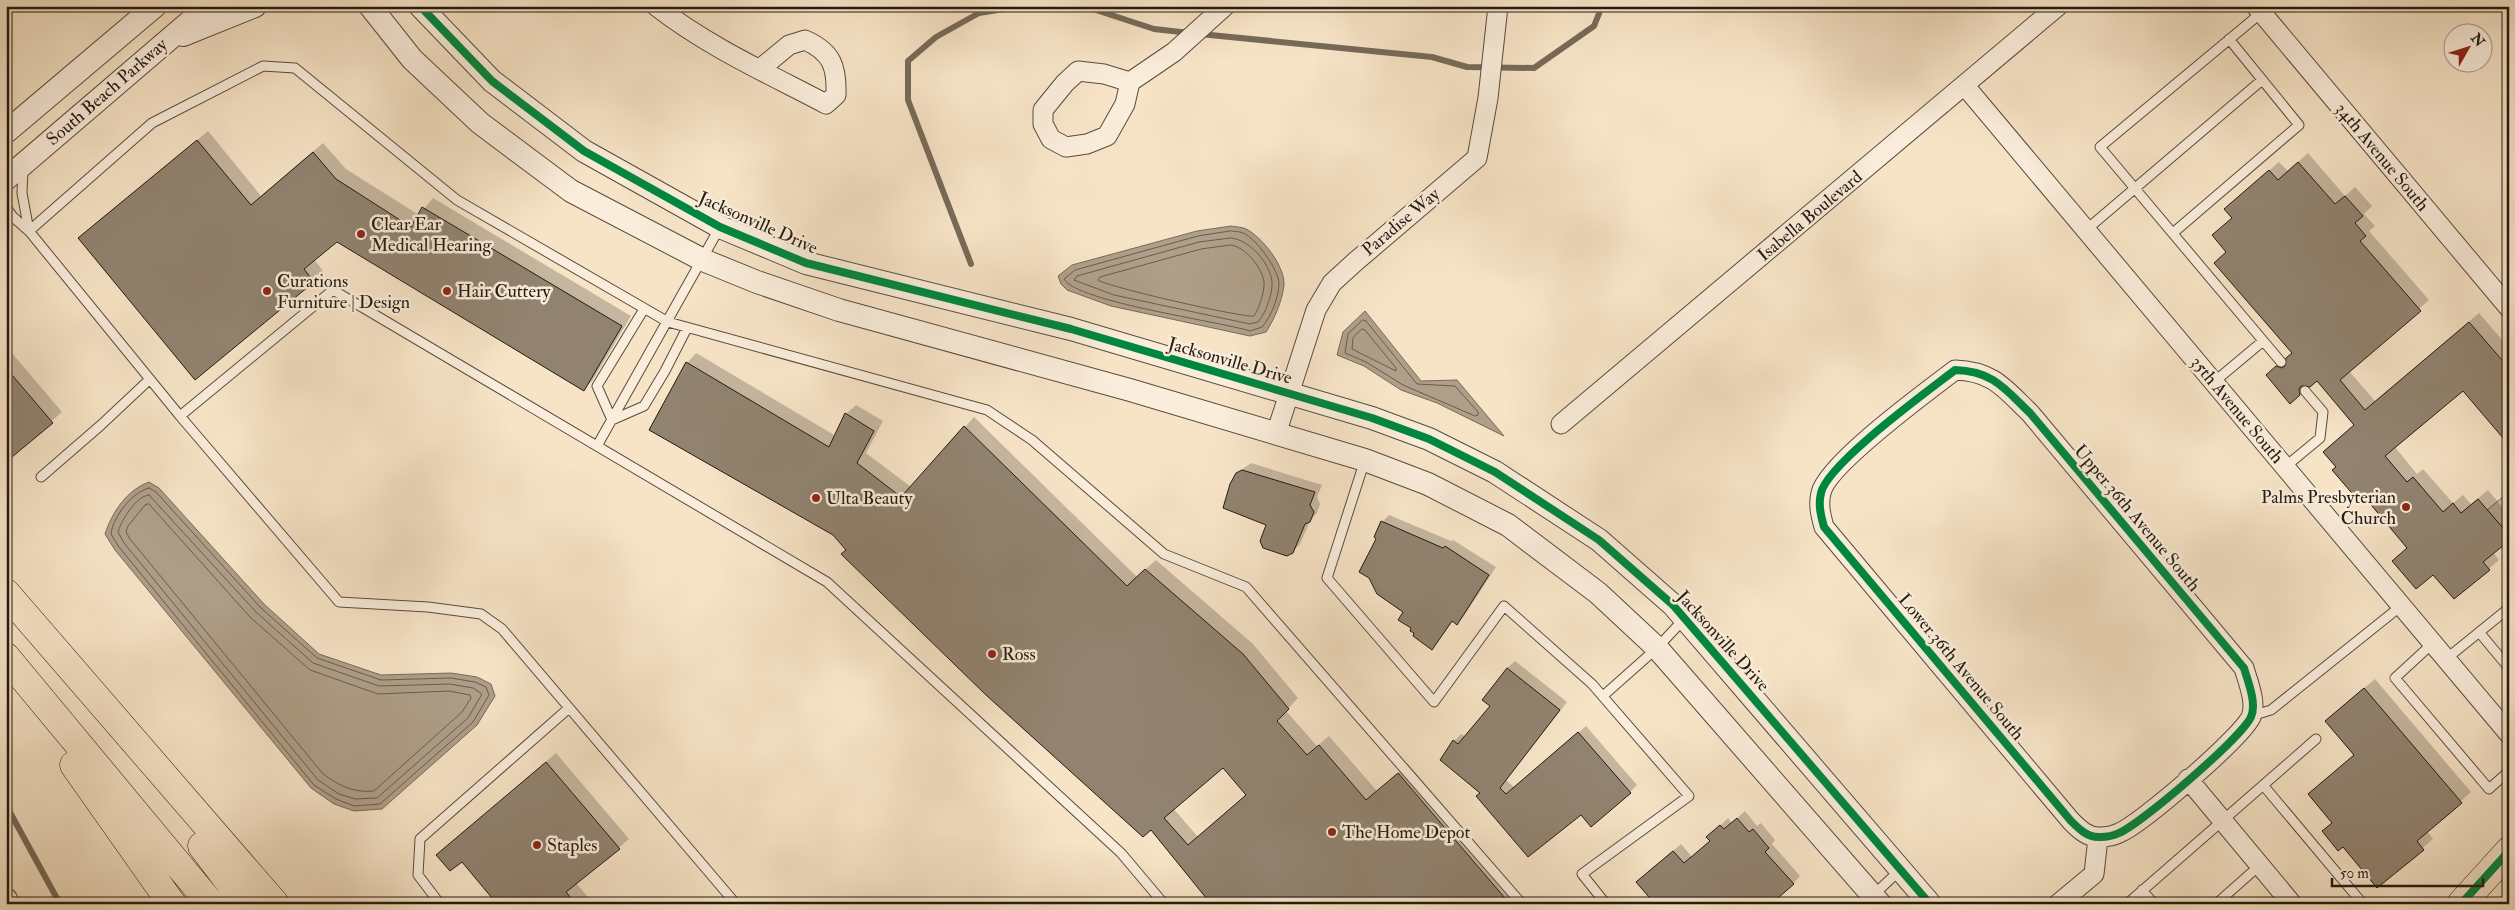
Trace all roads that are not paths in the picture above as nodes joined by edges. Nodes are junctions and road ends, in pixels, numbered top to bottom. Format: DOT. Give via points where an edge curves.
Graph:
graph roads {
  1 [pos="155,6"];
  2 [pos="208,6"];
  3 [pos="256,6"];
  4 [pos="360,6"];
  5 [pos="420,6"];
  6 [pos="656,6"];
  7 [pos="1226,6"];
  8 [pos="2058,6"];
  9 [pos="2258,10"];
  10 [pos="375,12"];
  11 [pos="1498,13"];
  12 [pos="2229,39"];
  13 [pos="166,42"];
  14 [pos="760,69"];
  15 [pos="2262,80"];
  16 [pos="1130,82"];
  17 [pos="1965,86"];
  18 [pos="6,132"];
  19 [pos="23,165"];
  20 [pos="6,179"];
  21 [pos="2135,188"];
  22 [pos="6,207"];
  23 [pos="720,226"];
  24 [pos="2086,230"];
  25 [pos="29,231"];
  26 [pos="2172,233"];
  27 [pos="703,260"];
  28 [pos="2509,308"];
  29 [pos="644,309"];
  30 [pos="668,322"];
  31 [pos="687,328"];
  32 [pos="2263,341"];
  33 [pos="2281,362"];
  34 [pos="150,379"];
  35 [pos="2214,382"];
  36 [pos="2305,391"];
  37 [pos="1290,394"];
  38 [pos="180,416"];
  39 [pos="612,420"];
  40 [pos="1889,421"];
  41 [pos="1561,424"];
  42 [pos="1276,434"];
  43 [pos="597,446"];
  44 [pos="1365,460"];
  45 [pos="2285,467"];
  46 [pos="41,477"];
  47 [pos="6,593"];
  48 [pos="2401,606"];
  49 [pos="2509,608"];
  50 [pos="1685,618"];
  51 [pos="2479,632"];
  52 [pos="2433,643"];
  53 [pos="51,645"];
  54 [pos="1657,648"];
  55 [pos="6,657"];
  56 [pos="2446,660"];
  57 [pos="2509,668"];
  58 [pos="6,670"];
  59 [pos="1603,696"];
  60 [pos="569,708"];
  61 [pos="2251,717"];
  62 [pos="2509,734"];
  63 [pos="2316,739"];
  64 [pos="2509,771"];
  65 [pos="2188,779"];
  66 [pos="2263,785"];
  67 [pos="2222,820"];
  68 [pos="2098,838"];
  69 [pos="2509,851"];
  70 [pos="2260,865"];
  71 [pos="1901,869"];
  72 [pos="2142,890"];
  73 [pos="6,900"];
  74 [pos="1872,901"];
  75 [pos="2065,902"];
  76 [pos="2358,902"];
  77 [pos="8,904"];
  78 [pos="172,904"];
  79 [pos="211,904"];
  80 [pos="246,904"];
  81 [pos="275,904"];
  82 [pos="440,904"];
  83 [pos="736,904"];
  84 [pos="1164,904"];
  85 [pos="1522,904"];
  86 [pos="1606,904"];
  87 [pos="1930,904"];
  88 [pos="2126,904"];
  89 [pos="2154,904"];
  90 [pos="2216,904"];
  91 [pos="2292,904"];
  92 [pos="2461,904"];
  1 -- 18 [label="street, South Beach Parkway"];
  2 -- 13 [label="street, South Beach Parkway"];
  3 -- 13 [label="street"];
  4 -- 10 [label="street"];
  5 -- 23 [label="street, Jacksonville Drive" via="492,81 584,151"];
  6 -- 14 [label="street" via="672,19"];
  7 -- 16 [label="street" via="1174,52"];
  8 -- 17 [label="street, Isabella Boulevard"];
  9 -- 12 [label="lane"];
  9 -- 28 [label="street, 34th Avenue South"];
  10 -- 27 [label="street" via="412,59 480,123 563,185"];
  11 -- 37 [label="street, Paradise Way" via="1478,158 1332,283 1316,310"];
  12 -- 15 [label="lane"];
  12 -- 21 [label="lane" via="2100,147"];
  13 -- 19 [label="street, South Beach Parkway"];
  15 -- 21 [label="lane"];
  15 -- 26 [label="lane" via="2299,125"];
  16 -- 16 [label="street" via="1078,71 1043,110 1043,124 1051,139 1066,147 1108,136 1125,104"];
  17 -- 24 [label="street, 35th Avenue South"];
  17 -- 41 [label="street, Isabella Boulevard"];
  19 -- 20 [label="street, South Beach Parkway"];
  19 -- 25 [label="lane" via="22,193"];
  21 -- 24 [label="lane"];
  21 -- 26 [label="lane"];
  22 -- 25 [label="lane"];
  23 -- 27 [label="lane"];
  23 -- 37 [label="street, Jacksonville Drive" via="806,262 1071,329"];
  24 -- 35 [label="street, 35th Avenue South"];
  25 -- 29 [label="lane" via="152,123 263,66 295,68 457,200"];
  25 -- 34 [label="lane"];
  26 -- 32 [label="lane"];
  27 -- 30 [label="lane"];
  27 -- 42 [label="street" via="839,310"];
  29 -- 30 [label="lane"];
  29 -- 39 [label="lane" via="597,386"];
  30 -- 31 [label="lane"];
  30 -- 39 [label="lane"];
  31 -- 39 [label="lane" via="644,406"];
  31 -- 85 [label="lane" via="987,410 1032,440 1164,554 1246,587"];
  32 -- 33 [label="lane"];
  32 -- 35 [label="lane"];
  34 -- 38 [label="lane"];
  34 -- 46 [label="lane"];
  35 -- 45 [label="street, 35th Avenue South"];
  36 -- 45 [label="lane" via="2323,412 2320,438"];
  37 -- 42 [label="street, Paradise Way"];
  37 -- 50 [label="street, Jacksonville Drive" via="1429,439 1495,472 1599,540"];
  38 -- 43 [label="lane" via="333,290"];
  38 -- 60 [label="lane" via="339,602 428,607 481,614 502,629"];
  39 -- 43 [label="lane"];
  40 -- 61 [label="street, Upper 36th Avenue South" via="1955,370 1974,370 1995,379 2030,414 2244,668 2252,694"];
  40 -- 68 [label="street, Lower 36th Avenue South" via="1831,474 1821,492 1819,509 1824,527 2071,821 2083,833"];
  42 -- 44 [label="street"];
  43 -- 84 [label="lane" via="827,582 1121,853"];
  44 -- 54 [label="street" via="1428,484 1508,525 1598,593"];
  44 -- 59 [label="lane" via="1327,578 1434,702 1504,606"];
  45 -- 48 [label="street, 35th Avenue South"];
  47 -- 53 [label="main road"];
  48 -- 52 [label="street, 35th Avenue South"];
  48 -- 61 [label="lane" via="2271,710"];
  49 -- 51 [label="lane"];
  50 -- 54 [label="lane"];
  50 -- 71 [label="street, Jacksonville Drive"];
  51 -- 56 [label="lane"];
  51 -- 57 [label="lane"];
  52 -- 56 [label="street, 35th Avenue South"];
  52 -- 64 [label="lane" via="2395,678 2489,790"];
  53 -- 80 [label="main road"];
  53 -- 81 [label="main road"];
  54 -- 59 [label="lane"];
  54 -- 74 [label="street"];
  55 -- 79 [label="main road"];
  56 -- 62 [label="street, 35th Avenue South"];
  58 -- 78 [label="main road"];
  59 -- 86 [label="lane" via="1689,796 1582,874"];
  60 -- 82 [label="lane" via="420,839 418,875"];
  60 -- 83 [label="lane"];
  61 -- 65 [label="street"];
  63 -- 66 [label="lane"];
  65 -- 67 [label="street"];
  65 -- 68 [label="street" via="2151,812 2118,834"];
  66 -- 67 [label="lane"];
  66 -- 76 [label="lane"];
  67 -- 70 [label="street"];
  67 -- 72 [label="lane"];
  68 -- 75 [label="street" via="2094,874"];
  69 -- 92 [label="main road"];
  70 -- 90 [label="lane"];
  70 -- 91 [label="street"];
  71 -- 74 [label="lane"];
  71 -- 87 [label="street, Jacksonville Drive"];
  72 -- 88 [label="lane"];
  72 -- 89 [label="lane"];
  73 -- 77 [label="street"];
}
